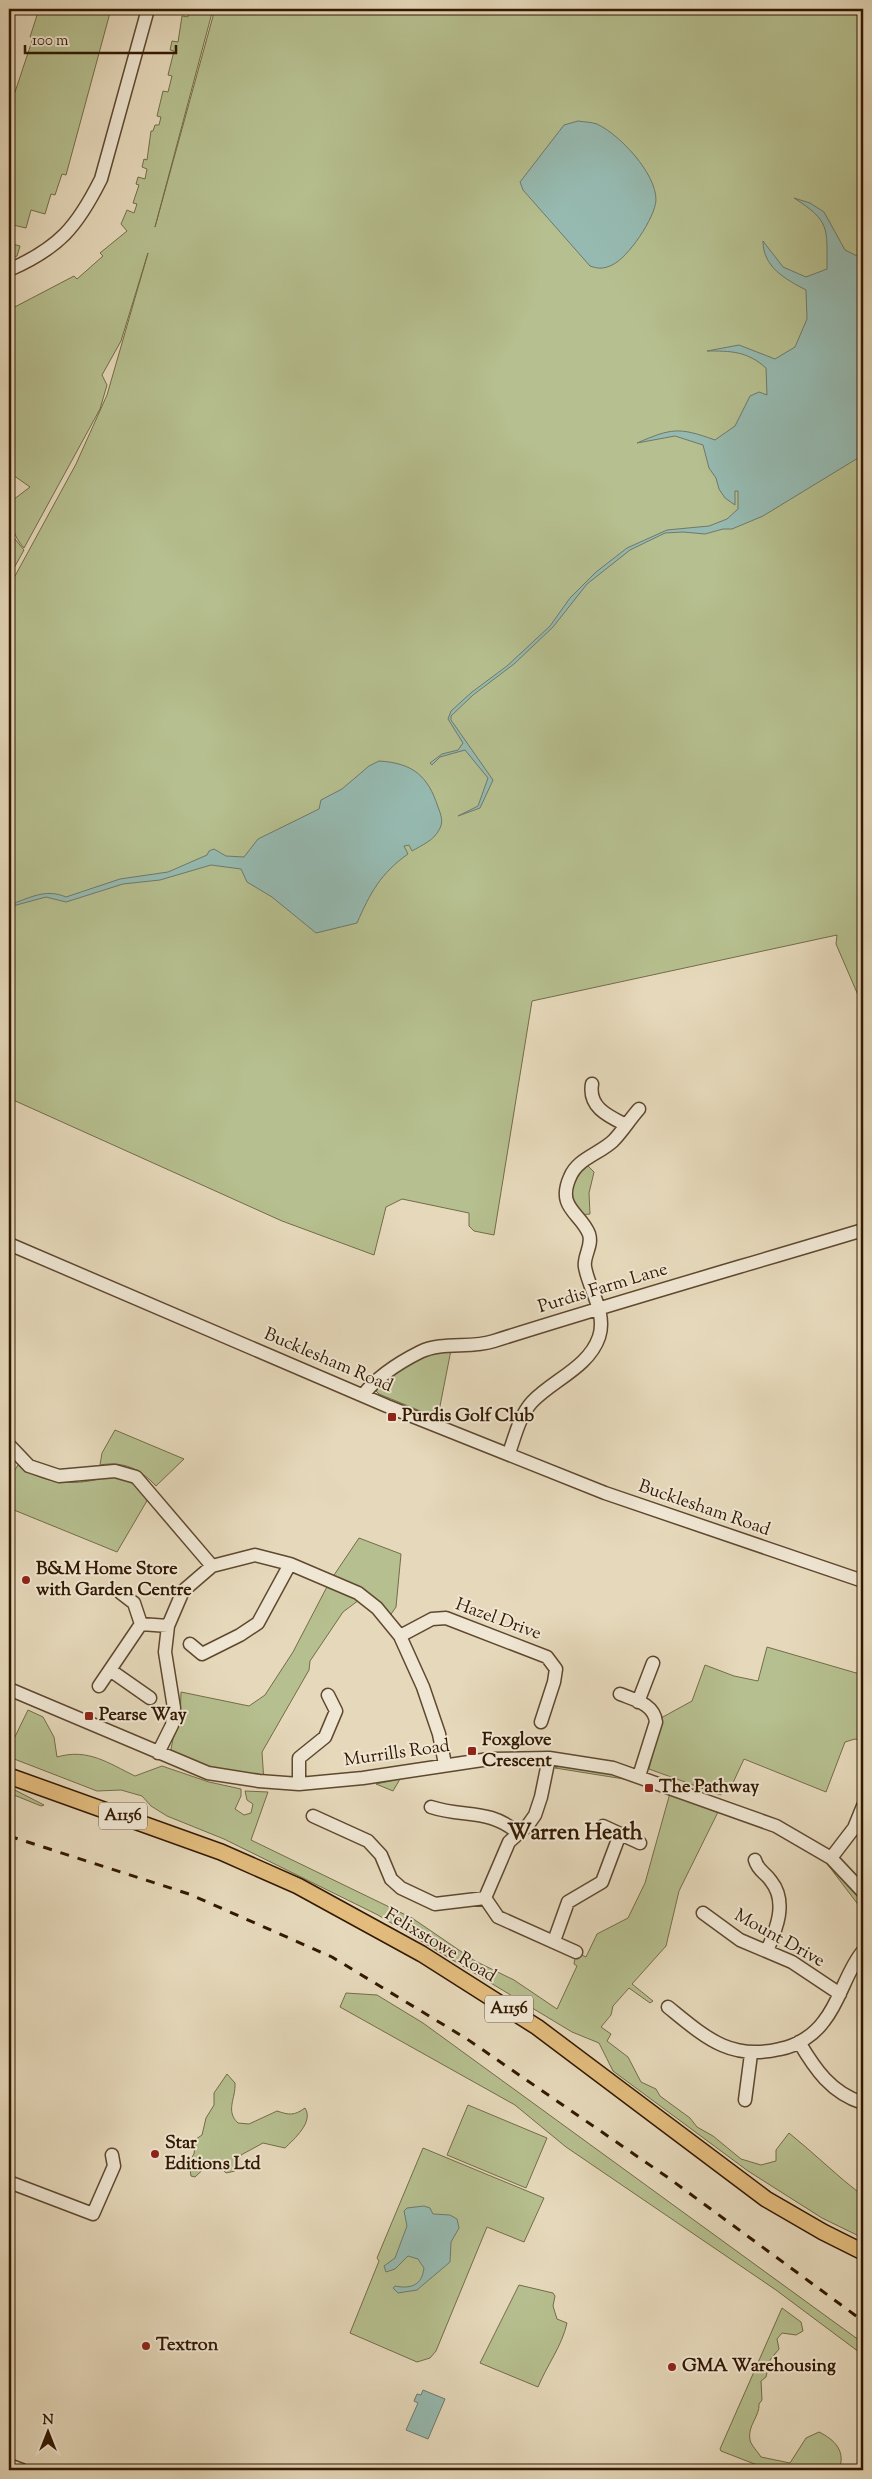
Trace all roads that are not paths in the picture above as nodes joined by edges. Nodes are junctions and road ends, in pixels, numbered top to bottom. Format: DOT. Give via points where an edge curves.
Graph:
graph roads {
  1 [pos="148,9"];
  2 [pos="9,270"];
  3 [pos="592,1084"];
  4 [pos="639,1109"];
  5 [pos="626,1125"];
  6 [pos="863,1230"];
  7 [pos="9,1244"];
  8 [pos="598,1308"];
  9 [pos="363,1395"];
  10 [pos="9,1446"];
  11 [pos="508,1453"];
  12 [pos="290,1564"];
  13 [pos="212,1566"];
  14 [pos="863,1581"];
  15 [pos="121,1592"];
  16 [pos="141,1624"];
  17 [pos="168,1626"];
  18 [pos="400,1636"];
  19 [pos="190,1644"];
  20 [pos="653,1664"];
  21 [pos="110,1670"];
  22 [pos="99,1686"];
  23 [pos="9,1689"];
  24 [pos="620,1694"];
  25 [pos="328,1695"];
  26 [pos="150,1698"];
  27 [pos="638,1702"];
  28 [pos="541,1722"];
  29 [pos="158,1753"];
  30 [pos="549,1758"];
  31 [pos="445,1764"];
  32 [pos="9,1776"];
  33 [pos="640,1776"];
  34 [pos="299,1784"];
  35 [pos="863,1806"];
  36 [pos="431,1807"];
  37 [pos="313,1816"];
  38 [pos="603,1826"];
  39 [pos="518,1833"];
  40 [pos="620,1834"];
  41 [pos="640,1843"];
  42 [pos="831,1858"];
  43 [pos="755,1860"];
  44 [pos="863,1892"];
  45 [pos="485,1898"];
  46 [pos="703,1914"];
  47 [pos="554,1941"];
  48 [pos="767,1951"];
  49 [pos="863,1951"];
  50 [pos="576,1952"];
  51 [pos="840,1994"];
  52 [pos="668,2007"];
  53 [pos="799,2042"];
  54 [pos="751,2054"];
  55 [pos="745,2100"];
  56 [pos="863,2103"];
  57 [pos="112,2155"];
  58 [pos="9,2182"];
  59 [pos="863,2252"];
  60 [pos="9,2465"];
  61 [pos="22,2470"];
  1 -- 2 [label="street" via="101,179 92,198 66,235 29,261"];
  3 -- 5 [label="street" via="591,1095 597,1107"];
  4 -- 5 [label="street"];
  5 -- 8 [label="street" via="604,1149 572,1171 567,1185 568,1205 589,1232 584,1265"];
  6 -- 8 [label="street, Purdis Farm Lane"];
  7 -- 9 [label="street, Bucklesham Road"];
  8 -- 9 [label="street, Purdis Farm Lane" via="484,1344 421,1351 378,1379"];
  8 -- 11 [label="street" via="601,1331 595,1347 588,1357 530,1404"];
  9 -- 11 [label="street, Bucklesham Road"];
  10 -- 13 [label="street" via="29,1466 59,1476 115,1471 136,1477"];
  11 -- 14 [label="street, Bucklesham Road" via="605,1493"];
  12 -- 13 [label="street" via="255,1555"];
  12 -- 18 [label="street" via="358,1593 377,1608"];
  12 -- 19 [label="street" via="258,1623 240,1636 202,1654"];
  13 -- 17 [label="street" via="183,1591"];
  15 -- 16 [label="street" via="134,1603"];
  16 -- 17 [label="street"];
  16 -- 21 [label="street"];
  17 -- 29 [label="street" via="165,1652 174,1708 172,1725"];
  18 -- 28 [label="street, Hazel Drive" via="432,1619 446,1618 547,1657 556,1669"];
  18 -- 31 [label="street" via="440,1734"];
  20 -- 27 [label="street"];
  21 -- 22 [label="street"];
  21 -- 26 [label="street"];
  23 -- 29 [label="street, Murrills Road"];
  24 -- 27 [label="street"];
  25 -- 34 [label="street" via="336,1711 325,1737 299,1758"];
  27 -- 33 [label="street" via="651,1709 656,1722"];
  29 -- 34 [label="street, Murrills Road" via="208,1774"];
  30 -- 31 [label="street, Murrills Road"];
  30 -- 33 [label="street, Murrills Road" via="613,1768"];
  30 -- 39 [label="street" via="535,1814"];
  31 -- 34 [label="street, Murrills Road" via="362,1778"];
  32 -- 59 [label="main road, Felixstowe Road / A1156" via="221,1852 298,1886 414,1950 537,2028 766,2199"];
  33 -- 42 [label="street, Murrills Road" via="776,1826"];
  35 -- 42 [label="street" via="854,1828"];
  36 -- 39 [label="street" via="448,1813 488,1816 505,1822"];
  37 -- 45 [label="street" via="368,1840 381,1855 391,1879 401,1888 435,1904"];
  38 -- 40 [label="street"];
  39 -- 45 [label="street" via="509,1842"];
  40 -- 41 [label="street"];
  40 -- 47 [label="street" via="602,1882 568,1902"];
  42 -- 44 [label="street, Murrills Road"];
  43 -- 48 [label="street" via="758,1870 772,1881 781,1901 776,1929"];
  45 -- 47 [label="street" via="498,1918"];
  46 -- 48 [label="street, Mount Drive" via="740,1940"];
  47 -- 50 [label="street"];
  48 -- 51 [label="street, Mount Drive" via="792,1962"];
  49 -- 51 [label="street"];
  51 -- 53 [label="street" via="824,2021"];
  52 -- 54 [label="street" via="705,2037"];
  53 -- 54 [label="street"];
  53 -- 56 [label="street" via="823,2080"];
  54 -- 55 [label="street"];
  57 -- 58 [label="street" via="114,2166 94,2214"];
  60 -- 61 [label="street"];
}
